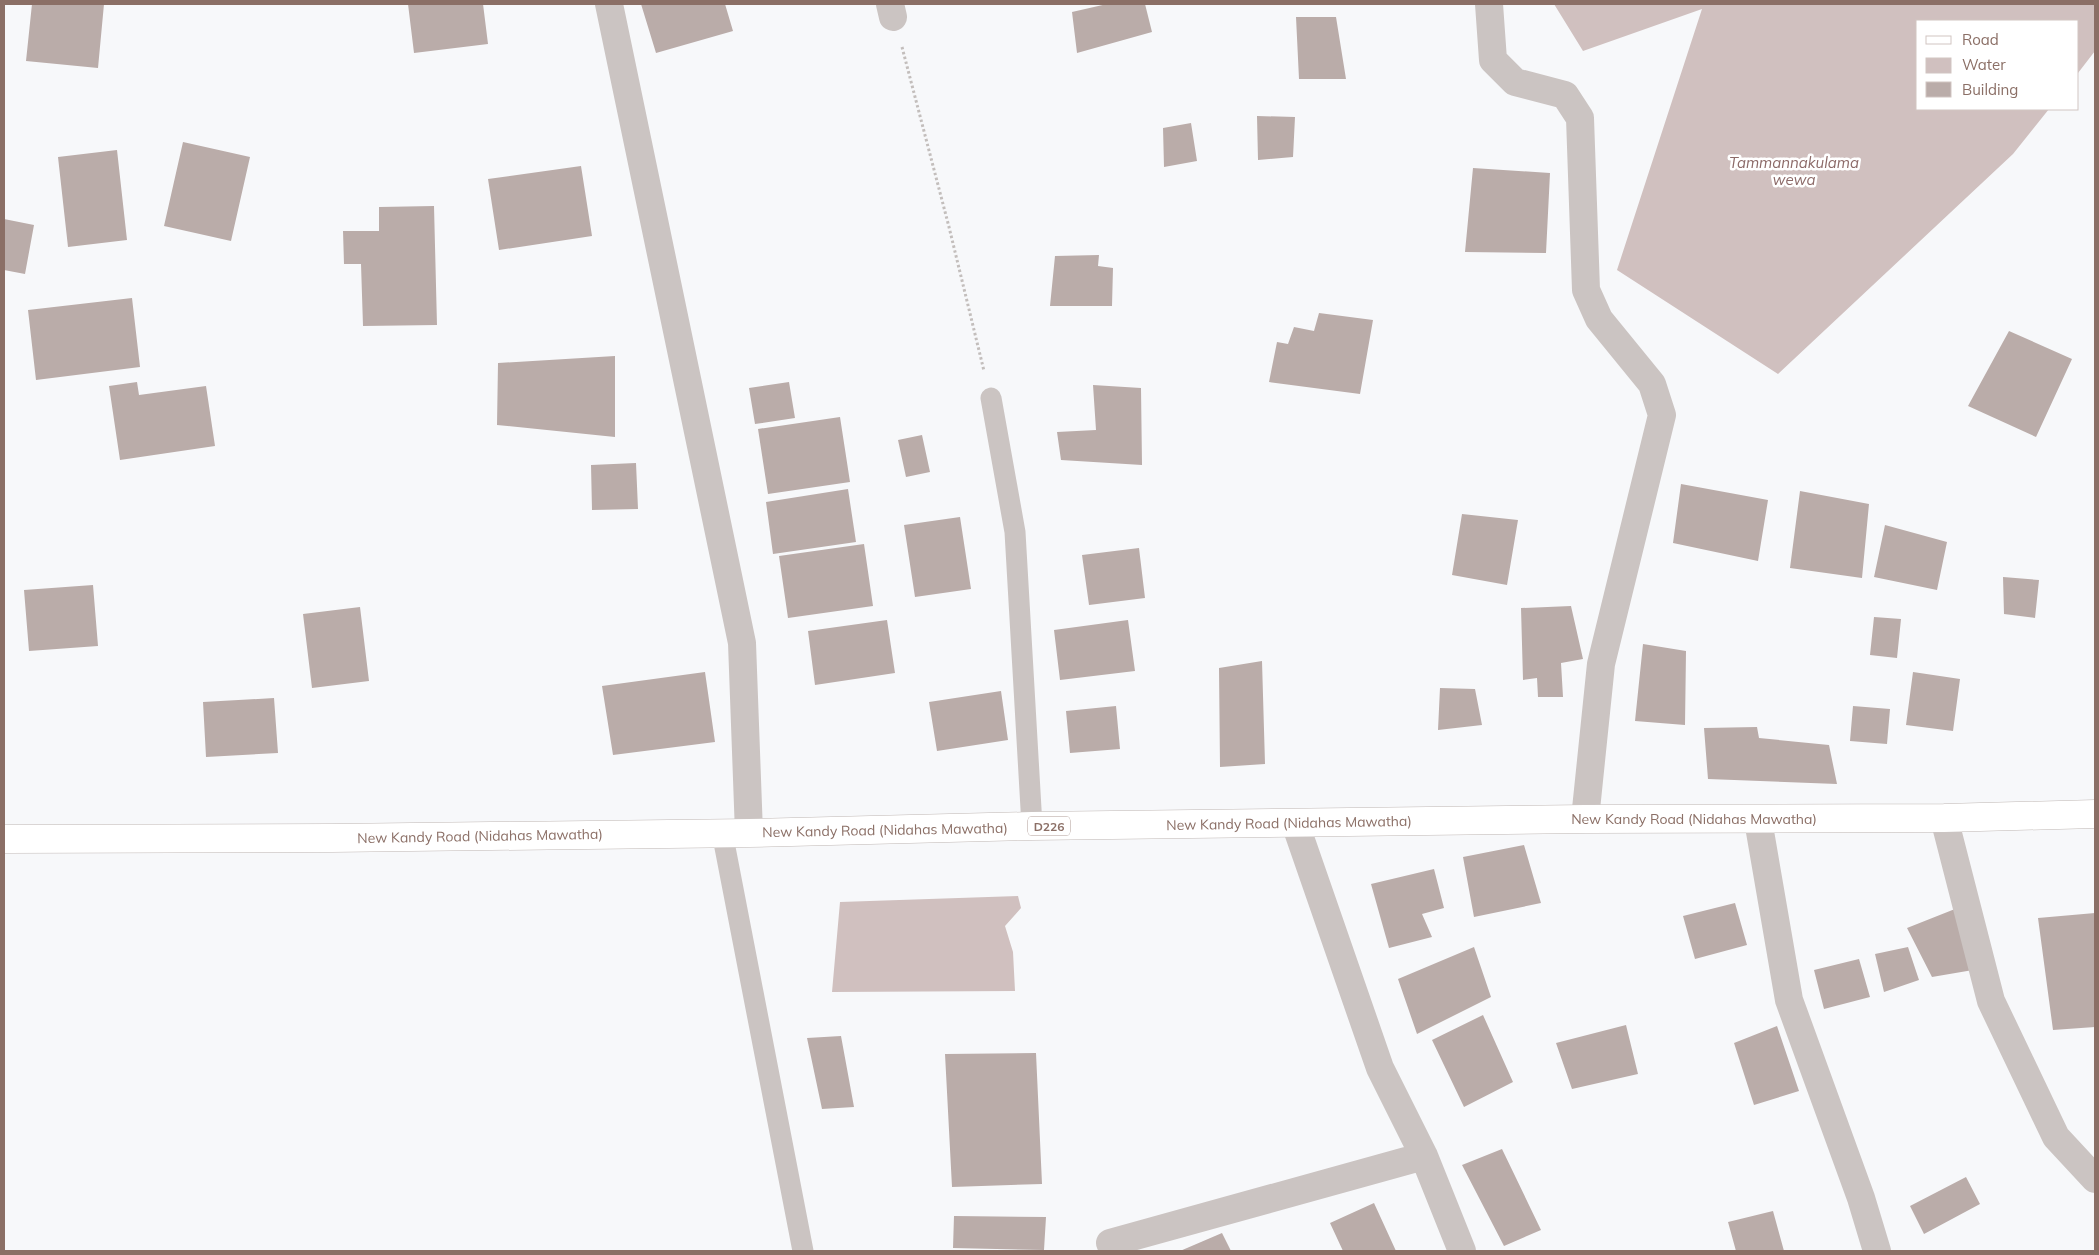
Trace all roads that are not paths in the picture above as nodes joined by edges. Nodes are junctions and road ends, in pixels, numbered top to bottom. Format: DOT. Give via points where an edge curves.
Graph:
graph roads {
  1 [pos="609,4"];
  2 [pos="1489,4"];
  3 [pos="991,398"];
  4 [pos="2095,814"];
  5 [pos="1944,818"];
  6 [pos="1585,819"];
  7 [pos="1758,820"];
  8 [pos="1294,823"];
  9 [pos="1032,826"];
  10 [pos="722,832"];
  11 [pos="749,833"];
  12 [pos="4,839"];
  13 [pos="1424,1156"];
  14 [pos="2095,1179"];
  15 [pos="803,1251"];
  16 [pos="1114,1251"];
  17 [pos="1462,1251"];
  18 [pos="1876,1251"];
  1 -- 11 [label="street" via="742,643"];
  2 -- 6 [label="street" via="1493,60 1515,82 1565,95 1580,118 1586,290 1599,320 1652,384 1662,415 1601,664"];
  3 -- 9 [label="lane" via="1015,532"];
  4 -- 5 [label="main road, New Kandy Road (Nidahas Mawatha) / D226"];
  5 -- 7 [label="main road, New Kandy Road (Nidahas Mawatha) / D226"];
  5 -- 14 [label="street" via="1991,1001 2056,1137"];
  6 -- 7 [label="main road, New Kandy Road (Nidahas Mawatha) / D226"];
  6 -- 8 [label="main road, New Kandy Road (Nidahas Mawatha) / D226"];
  7 -- 18 [label="street" via="1789,1000 1861,1198"];
  8 -- 9 [label="main road, New Kandy Road (Nidahas Mawatha) / D226"];
  8 -- 13 [label="street" via="1380,1068"];
  9 -- 11 [label="main road, New Kandy Road (Nidahas Mawatha) / D226"];
  10 -- 11 [label="main road, New Kandy Road (Nidahas Mawatha) / D226"];
  10 -- 12 [label="main road, New Kandy Road (Nidahas Mawatha) / D226"];
  10 -- 15 [label="lane"];
  13 -- 16 [label="street" via="1110,1243"];
  13 -- 17 [label="street"];
}
